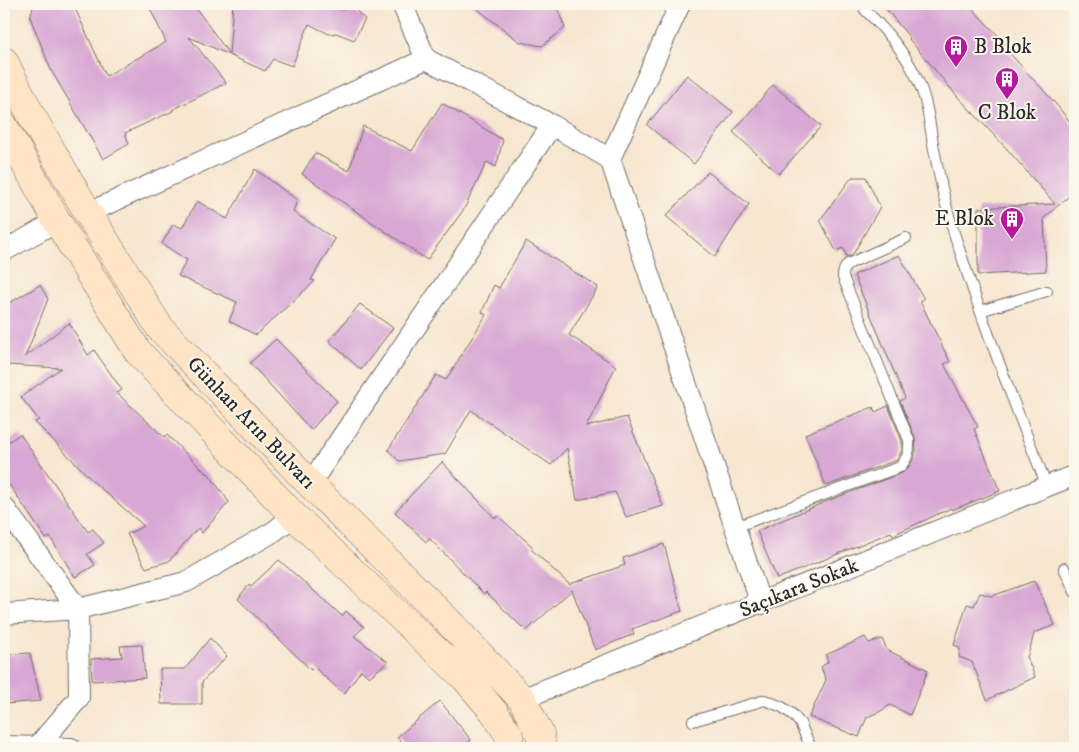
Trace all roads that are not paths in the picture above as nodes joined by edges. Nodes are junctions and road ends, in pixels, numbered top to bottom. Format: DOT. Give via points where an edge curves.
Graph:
graph roads {
  1 [pos="402,4"];
  2 [pos="680,4"];
  3 [pos="865,10"];
  4 [pos="426,59"];
  5 [pos="4,61"];
  6 [pos="552,125"];
  7 [pos="4,126"];
  8 [pos="610,159"];
  9 [pos="88,213"];
  10 [pos="57,221"];
  11 [pos="906,238"];
  12 [pos="4,251"];
  13 [pos="1047,291"];
  14 [pos="980,312"];
  15 [pos="1075,475"];
  16 [pos="310,484"];
  17 [pos="1047,486"];
  18 [pos="4,507"];
  19 [pos="294,516"];
  20 [pos="735,527"];
  21 [pos="1064,568"];
  22 [pos="1075,592"];
  23 [pos="761,604"];
  24 [pos="78,609"];
  25 [pos="4,614"];
  26 [pos="522,699"];
  27 [pos="494,712"];
  28 [pos="693,721"];
  29 [pos="4,746"];
  30 [pos="36,747"];
  31 [pos="71,748"];
  32 [pos="510,748"];
  33 [pos="542,748"];
  34 [pos="811,748"];
  1 -- 4 [label="street"];
  2 -- 8 [label="street"];
  3 -- 14 [label="lane" via="896,43 920,85 947,207"];
  4 -- 6 [label="street"];
  4 -- 9 [label="street"];
  5 -- 9 [label="main road, Günhan Arın Bulvarı"];
  6 -- 8 [label="street"];
  6 -- 16 [label="street"];
  7 -- 10 [label="main road, Günhan Arın Bulvarı"];
  8 -- 20 [label="street"];
  9 -- 16 [label="main road, Günhan Arın Bulvarı" via="160,328"];
  10 -- 12 [label="street"];
  10 -- 19 [label="main road, Günhan Arın Bulvarı" via="138,352"];
  11 -- 20 [label="lane" via="843,269 843,277 909,440 905,461 900,468"];
  13 -- 14 [label="lane"];
  14 -- 17 [label="lane"];
  15 -- 17 [label="street, Saçıkara Sokak"];
  16 -- 26 [label="main road, Günhan Arın Bulvarı"];
  17 -- 23 [label="street, Saçıkara Sokak"];
  18 -- 24 [label="street"];
  19 -- 24 [label="street" via="273,532 186,582"];
  19 -- 27 [label="main road, Günhan Arın Bulvarı" via="465,678"];
  20 -- 23 [label="street"];
  21 -- 22 [label="lane"];
  23 -- 26 [label="street, Saçıkara Sokak"];
  24 -- 25 [label="street"];
  24 -- 30 [label="street" via="79,698"];
  26 -- 27 [label="main road"];
  26 -- 33 [label="main road, Günhan Arın Bulvarı" via="540,734"];
  27 -- 32 [label="main road, Günhan Arın Bulvarı" via="509,735"];
  28 -- 34 [label="lane" via="765,700 792,714 800,723"];
  29 -- 30 [label="street"];
  30 -- 31 [label="street"];
}
